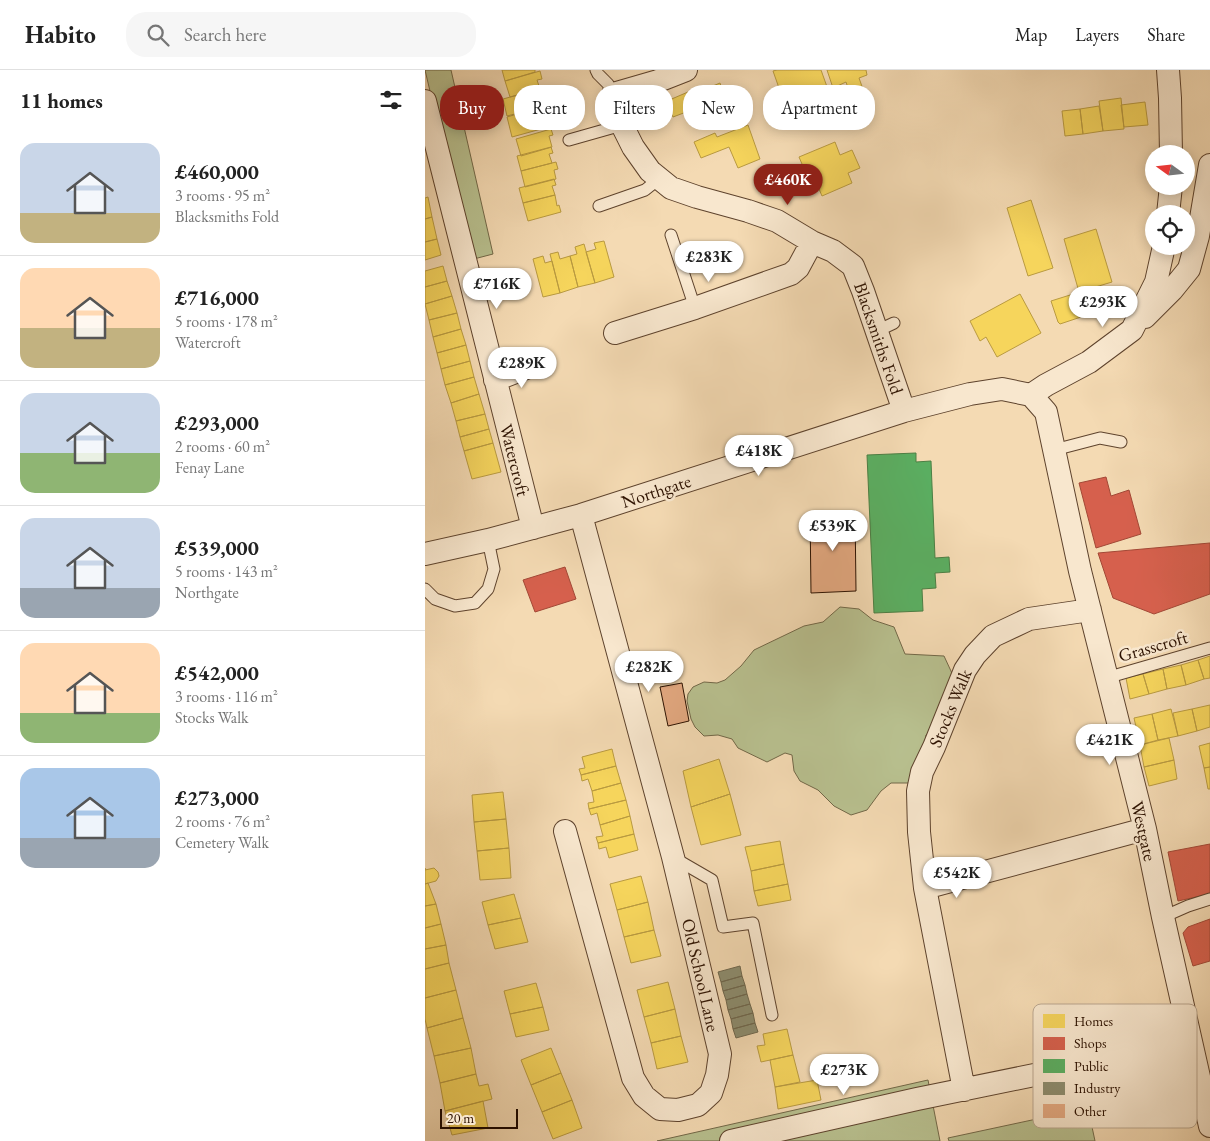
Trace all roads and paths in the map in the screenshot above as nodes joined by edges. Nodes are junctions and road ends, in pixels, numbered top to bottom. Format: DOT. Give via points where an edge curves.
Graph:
graph roads {
  1 [pos="596,70"];
  2 [pos="686,70"];
  3 [pos="1168,70"];
  4 [pos="608,85"];
  5 [pos="644,85"];
  6 [pos="425,101"];
  7 [pos="607,130"];
  8 [pos="624,130"];
  9 [pos="569,140"];
  10 [pos="1171,145"];
  11 [pos="1210,165"];
  12 [pos="660,178"];
  13 [pos="599,206"];
  14 [pos="671,235"];
  15 [pos="812,242"];
  16 [pos="1161,255"];
  17 [pos="695,308"];
  18 [pos="1132,330"];
  19 [pos="615,334"];
  20 [pos="536,364"];
  21 [pos="495,380"];
  22 [pos="1031,395"];
  23 [pos="904,411"];
  24 [pos="1121,442"];
  25 [pos="1054,450"];
  26 [pos="581,515"];
  27 [pos="533,528"];
  28 [pos="488,540"];
  29 [pos="425,554"];
  30 [pos="425,589"];
  31 [pos="1090,610"];
  32 [pos="1210,648"];
  33 [pos="1106,678"];
  34 [pos="1145,829"];
  35 [pos="565,831"];
  36 [pos="673,857"];
  37 [pos="925,888"];
  38 [pos="1210,899"];
  39 [pos="1163,917"];
  40 [pos="1182,1004"];
  41 [pos="773,1015"];
  42 [pos="1197,1055"];
  43 [pos="1204,1068"];
  44 [pos="1033,1076"];
  45 [pos="964,1090"];
  46 [pos="1210,1126"];
  47 [pos="731,1141"];
  1 -- 4 [label="lane"];
  2 -- 5 [label="street"];
  3 -- 10 [label="street"];
  6 -- 21 [label="street, Watercroft"];
  7 -- 9 [label="lane"];
  8 -- 12 [label="street, Blacksmiths Fold" via="650,171"];
  11 -- 18 [label="street" via="1189,269"];
  12 -- 13 [label="lane" via="645,190"];
  12 -- 15 [label="street, Blacksmiths Fold" via="671,188 777,221"];
  14 -- 17 [label="lane"];
  15 -- 17 [label="street" via="798,268 791,274"];
  15 -- 23 [label="street, Blacksmiths Fold" via="833,251 853,266 863,291 886,327"];
  16 -- 18 [label="street" via="1156,282"];
  17 -- 19 [label="street"];
  18 -- 22 [label="street" via="1089,362"];
  20 -- 21 [label="street"];
  21 -- 27 [label="street, Watercroft"];
  22 -- 23 [label="street, Northgate" via="1001,389"];
  22 -- 25 [label="street, Westgate" via="1045,412"];
  23 -- 26 [label="street, Northgate"];
  24 -- 25 [label="lane" via="1100,438"];
  25 -- 31 [label="street, Westgate"];
  26 -- 27 [label="street, Northgate"];
  26 -- 36 [label="street, Old School Lane"];
  27 -- 28 [label="street, Northgate"];
  28 -- 29 [label="street, Northgate"];
  28 -- 30 [label="lane" via="494,569 488,589 475,603 455,606 435,599"];
  31 -- 33 [label="street, Westgate"];
  31 -- 37 [label="street, Stocks Walk" via="1029,619 1011,627 993,636 965,670 918,791"];
  32 -- 33 [label="lane, Grasscroft"];
  33 -- 34 [label="street, Westgate"];
  34 -- 37 [label="street"];
  34 -- 39 [label="street, Westgate"];
  35 -- 36 [label="street, Old School Lane" via="633,1078 644,1096 660,1109 678,1110 698,1105 711,1093 719,1054"];
  36 -- 41 [label="lane" via="712,880 723,926 753,922"];
  37 -- 45 [label="street, Stocks Walk"];
  38 -- 39 [label="lane"];
  39 -- 40 [label="street, Westgate"];
  42 -- 43 [label="street, Westgate"];
  43 -- 46 [label="street, Westgate"];
  44 -- 45 [label="street"];
  45 -- 47 [label="street"];
}
